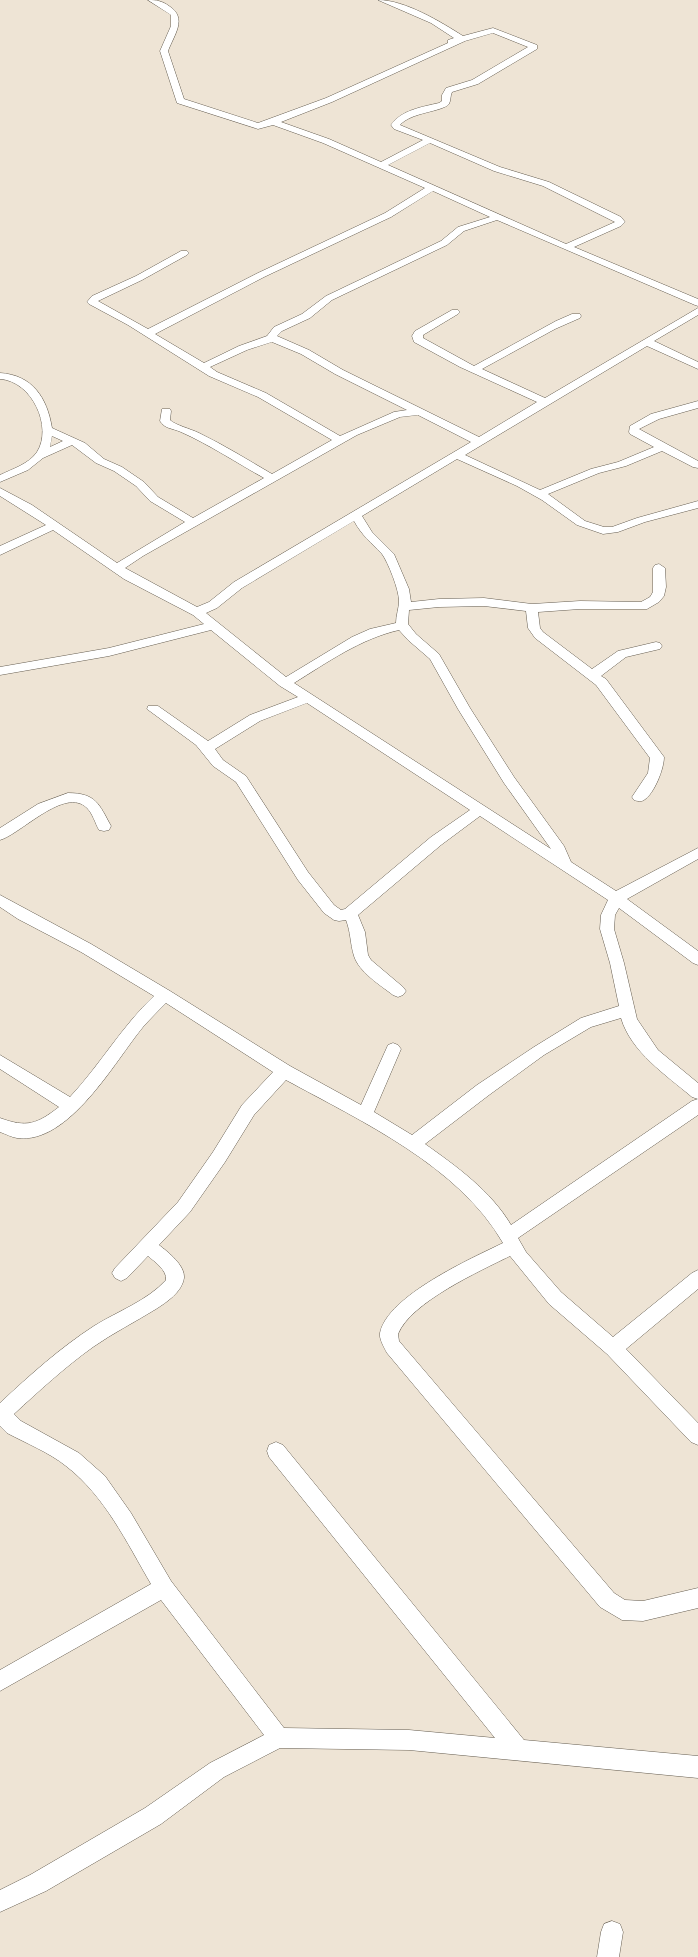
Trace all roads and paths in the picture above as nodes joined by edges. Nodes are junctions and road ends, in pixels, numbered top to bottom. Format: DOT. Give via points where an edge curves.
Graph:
graph roads {
  1 [pos="152,0"];
  2 [pos="382,0"];
  3 [pos="273,122"];
  4 [pos="430,140"];
  5 [pos="382,165"];
  6 [pos="432,188"];
  7 [pos="498,217"];
  8 [pos="567,247"];
  9 [pos="184,253"];
  10 [pos="698,303"];
  11 [pos="698,311"];
  12 [pos="455,312"];
  13 [pos="576,316"];
  14 [pos="147,334"];
  15 [pos="272,338"];
  16 [pos="648,342"];
  17 [pos="698,366"];
  18 [pos="203,367"];
  19 [pos="475,370"];
  20 [pos="0,376"];
  21 [pos="546,402"];
  22 [pos="698,404"];
  23 [pos="400,408"];
  24 [pos="166,411"];
  25 [pos="46,429"];
  26 [pos="340,440"];
  27 [pos="72,441"];
  28 [pos="480,442"];
  29 [pos="663,447"];
  30 [pos="457,455"];
  31 [pos="40,456"];
  32 [pos="697,465"];
  33 [pos="272,478"];
  34 [pos="0,479"];
  35 [pos="0,491"];
  36 [pos="539,494"];
  37 [pos="698,504"];
  38 [pos="356,515"];
  39 [pos="194,523"];
  40 [pos="54,525"];
  41 [pos="0,551"];
  42 [pos="117,568"];
  43 [pos="659,568"];
  44 [pos="213,605"];
  45 [pos="404,607"];
  46 [pos="532,608"];
  47 [pos="197,612"];
  48 [pos="212,623"];
  49 [pos="402,625"];
  50 [pos="656,646"];
  51 [pos="1,667"];
  52 [pos="593,675"];
  53 [pos="285,682"];
  54 [pos="308,698"];
  55 [pos="153,709"];
  56 [pos="207,748"];
  57 [pos="639,797"];
  58 [pos="479,810"];
  59 [pos="104,826"];
  60 [pos="0,835"];
  61 [pos="698,853"];
  62 [pos="566,867"];
  63 [pos="616,898"];
  64 [pos="0,900"];
  65 [pos="350,913"];
  66 [pos="698,959"];
  67 [pos="398,991"];
  68 [pos="165,995"];
  69 [pos="627,1010"];
  70 [pos="393,1049"];
  71 [pos="0,1061"];
  72 [pos="284,1070"];
  73 [pos="698,1092"];
  74 [pos="71,1106"];
  75 [pos="698,1106"];
  76 [pos="364,1116"];
  77 [pos="0,1125"];
  78 [pos="412,1144"];
  79 [pos="511,1241"];
  80 [pos="148,1246"];
  81 [pos="121,1273"];
  82 [pos="698,1278"];
  83 [pos="613,1348"];
  84 [pos="2,1417"];
  85 [pos="698,1436"];
  86 [pos="276,1451"];
  87 [pos="164,1588"];
  88 [pos="698,1598"];
  89 [pos="0,1681"];
  90 [pos="279,1738"];
  91 [pos="519,1752"];
  92 [pos="698,1768"];
  93 [pos="0,1901"];
  94 [pos="612,1932"];
  95 [pos="608,1957"];
  1 -- 3 [label="street" via="169,8 175,15 176,23 164,51 180,101 258,126"];
  2 -- 3 [label="street" via="434,21 460,38"];
  3 -- 4 [label="street" via="488,30 534,47 475,82 449,90 446,102 442,105 404,117 397,122 397,127"];
  3 -- 5 [label="street"];
  4 -- 5 [label="street"];
  4 -- 8 [label="street" via="497,169 546,184 620,222"];
  5 -- 6 [label="street"];
  6 -- 7 [label="street"];
  6 -- 14 [label="street" via="388,214 256,277"];
  7 -- 8 [label="street"];
  7 -- 15 [label="street" via="461,229 444,243 329,298 306,316 278,329"];
  8 -- 10 [label="street"];
  9 -- 14 [label="street" via="93,300 95,304"];
  11 -- 16 [label="street"];
  12 -- 19 [label="street" via="419,333 417,338"];
  13 -- 19 [label="street" via="490,359"];
  14 -- 18 [label="street"];
  15 -- 18 [label="street" via="243,348"];
  15 -- 23 [label="street" via="305,352"];
  16 -- 17 [label="street"];
  16 -- 21 [label="street"];
  18 -- 26 [label="street" via="213,374 262,395"];
  19 -- 21 [label="street"];
  20 -- 25 [label="street" via="7,375 33,390 43,409"];
  21 -- 28 [label="street"];
  22 -- 29 [label="street" via="652,418 634,428 634,432"];
  23 -- 26 [label="street"];
  23 -- 28 [label="street" via="419,412"];
  24 -- 33 [label="street" via="165,421 169,425 189,432"];
  25 -- 27 [label="street"];
  25 -- 31 [label="street" via="47,439"];
  26 -- 33 [label="street"];
  27 -- 31 [label="street"];
  27 -- 39 [label="street" via="100,461 132,478 154,499"];
  28 -- 30 [label="street"];
  29 -- 32 [label="street"];
  29 -- 36 [label="street" via="622,464 591,472"];
  30 -- 36 [label="street"];
  30 -- 38 [label="street"];
  31 -- 34 [label="street"];
  33 -- 39 [label="street"];
  35 -- 40 [label="street"];
  36 -- 37 [label="street" via="581,523 603,531 614,530"];
  38 -- 44 [label="street" via="238,585"];
  38 -- 45 [label="street" via="367,534 388,554 403,589"];
  39 -- 42 [label="street"];
  40 -- 41 [label="street"];
  40 -- 42 [label="street"];
  42 -- 47 [label="street"];
  43 -- 46 [label="street" via="658,597 643,606 580,605"];
  44 -- 47 [label="street"];
  44 -- 48 [label="street"];
  45 -- 46 [label="street" via="484,602"];
  45 -- 49 [label="street"];
  46 -- 52 [label="street" via="534,628 540,635"];
  47 -- 48 [label="street"];
  48 -- 51 [label="street" via="109,652"];
  48 -- 53 [label="street"];
  49 -- 53 [label="street" via="374,632 356,640"];
  49 -- 62 [label="street" via="435,657 509,780 559,850"];
  50 -- 52 [label="street" via="622,654"];
  52 -- 57 [label="street" via="616,700 657,757 658,766 654,776"];
  53 -- 54 [label="street"];
  54 -- 56 [label="street" via="290,707 257,717"];
  54 -- 58 [label="street"];
  55 -- 56 [label="street"];
  56 -- 65 [label="street" via="218,763 241,779 303,876 329,910 339,916"];
  58 -- 62 [label="street"];
  58 -- 65 [label="street" via="436,841"];
  59 -- 60 [label="street" via="89,802 75,798 58,801 38,810"];
  61 -- 63 [label="street"];
  62 -- 63 [label="street"];
  63 -- 66 [label="street"];
  63 -- 69 [label="street" via="608,914 607,929"];
  64 -- 68 [label="street"];
  65 -- 67 [label="street" via="358,932 361,956 366,964"];
  68 -- 72 [label="street"];
  68 -- 74 [label="street" via="146,1012 95,1080"];
  69 -- 73 [label="street" via="629,1020 638,1036 652,1054"];
  69 -- 78 [label="street" via="586,1022 539,1051"];
  70 -- 76 [label="street"];
  71 -- 74 [label="street"];
  72 -- 76 [label="street"];
  72 -- 80 [label="street" via="248,1110 184,1207"];
  74 -- 77 [label="street" via="54,1120 36,1129 21,1131"];
  75 -- 79 [label="street"];
  76 -- 78 [label="street"];
  78 -- 79 [label="street" via="450,1172 481,1200 500,1222"];
  79 -- 83 [label="street" via="555,1298"];
  79 -- 88 [label="street" via="446,1280 411,1306 389,1332 393,1346 607,1600 622,1610 643,1611"];
  80 -- 81 [label="street"];
  80 -- 84 [label="street" via="174,1270 173,1283 144,1308 88,1339 59,1361"];
  82 -- 83 [label="street"];
  83 -- 85 [label="street"];
  84 -- 87 [label="street" via="14,1427 72,1459 98,1483 124,1520"];
  86 -- 91 [label="street"];
  87 -- 89 [label="street"];
  87 -- 90 [label="street"];
  90 -- 91 [label="street" via="409,1740"];
  90 -- 93 [label="street" via="217,1770 146,1820 38,1883"];
  91 -- 92 [label="street"];
  94 -- 95 [label="street"];
}
